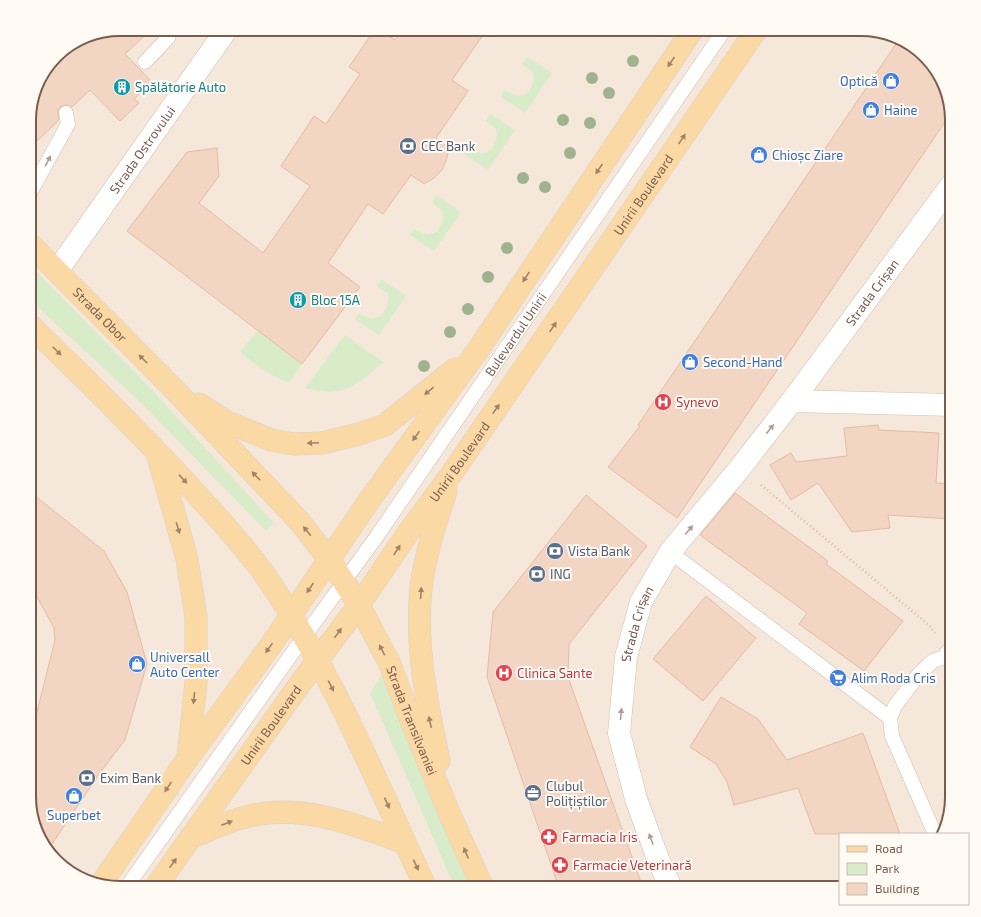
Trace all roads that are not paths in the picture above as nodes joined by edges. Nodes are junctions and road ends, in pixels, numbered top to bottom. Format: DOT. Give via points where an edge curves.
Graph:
graph roads {
  1 [pos="168,36"];
  2 [pos="222,36"];
  3 [pos="688,36"];
  4 [pos="720,36"];
  5 [pos="752,36"];
  6 [pos="145,62"];
  7 [pos="66,113"];
  8 [pos="36,182"];
  9 [pos="945,193"];
  10 [pos="36,250"];
  11 [pos="57,272"];
  12 [pos="36,331"];
  13 [pos="480,347"];
  14 [pos="171,386"];
  15 [pos="792,401"];
  16 [pos="945,405"];
  17 [pos="156,450"];
  18 [pos="450,476"];
  19 [pos="670,552"];
  20 [pos="330,559"];
  21 [pos="344,583"];
  22 [pos="359,605"];
  23 [pos="291,615"];
  24 [pos="304,638"];
  25 [pos="945,657"];
  26 [pos="318,661"];
  27 [pos="890,718"];
  28 [pos="188,758"];
  29 [pos="450,815"];
  30 [pos="935,833"];
  31 [pos="190,838"];
  32 [pos="405,843"];
  33 [pos="104,879"];
  34 [pos="131,881"];
  35 [pos="160,881"];
  36 [pos="423,881"];
  37 [pos="479,881"];
  38 [pos="668,881"];
  1 -- 6 [label="lane"];
  2 -- 11 [label="street, Strada Ostrovului"];
  3 -- 13 [label="main road, one-way"];
  4 -- 21 [label="lane, Bulevardul Unirii"];
  18 -- 5 [label="main road, Unirii Boulevard, one-way"];
  8 -- 7 [label="lane, one-way" via="68,124"];
  9 -- 15 [label="street, Strada Crișan"];
  10 -- 11 [label="main road, Strada Obor"];
  14 -- 11 [label="main road, Strada Obor, one-way"];
  12 -- 17 [label="main road, one-way"];
  13 -- 14 [label="main road, one-way" via="385,425 322,443 294,444 271,440 228,422"];
  13 -- 20 [label="main road, one-way"];
  20 -- 14 [label="main road, Strada Transilvaniei, one-way" via="300,522"];
  15 -- 16 [label="street"];
  19 -- 15 [label="street, Strada Crișan, one-way"];
  17 -- 23 [label="main road, one-way" via="245,549"];
  17 -- 28 [label="main road, one-way" via="187,559 196,618 196,682"];
  22 -- 18 [label="main road, Unirii Boulevard, one-way"];
  29 -- 18 [label="main road, one-way" via="426,699 419,626 421,587"];
  19 -- 27 [label="lane"];
  38 -- 19 [label="street, Strada Crișan, one-way" via="636,799 619,733 626,657 641,602"];
  20 -- 21 [label="main road, Strada Transilvaniei"];
  20 -- 23 [label="main road, one-way"];
  21 -- 22 [label="main road, Strada Transilvaniei"];
  21 -- 24 [label="lane, Bulevardul Unirii"];
  26 -- 22 [label="main road, Unirii Boulevard, one-way"];
  29 -- 22 [label="main road, Strada Transilvaniei, one-way" via="389,662"];
  23 -- 24 [label="main road"];
  23 -- 28 [label="main road, one-way"];
  24 -- 26 [label="main road"];
  24 -- 34 [label="lane, Bulevardul Unirii"];
  25 -- 27 [label="lane" via="933,661 919,674 894,706"];
  26 -- 31 [label="main road, Unirii Boulevard"];
  26 -- 32 [label="main road, one-way"];
  27 -- 30 [label="lane" via="892,736"];
  28 -- 33 [label="main road, one-way"];
  37 -- 29 [label="main road, Strada Transilvaniei, one-way"];
  31 -- 32 [label="main road, one-way" via="242,817 272,812 297,812 328,817"];
  35 -- 31 [label="main road, Unirii Boulevard, one-way"];
  32 -- 36 [label="main road, one-way"];
}
